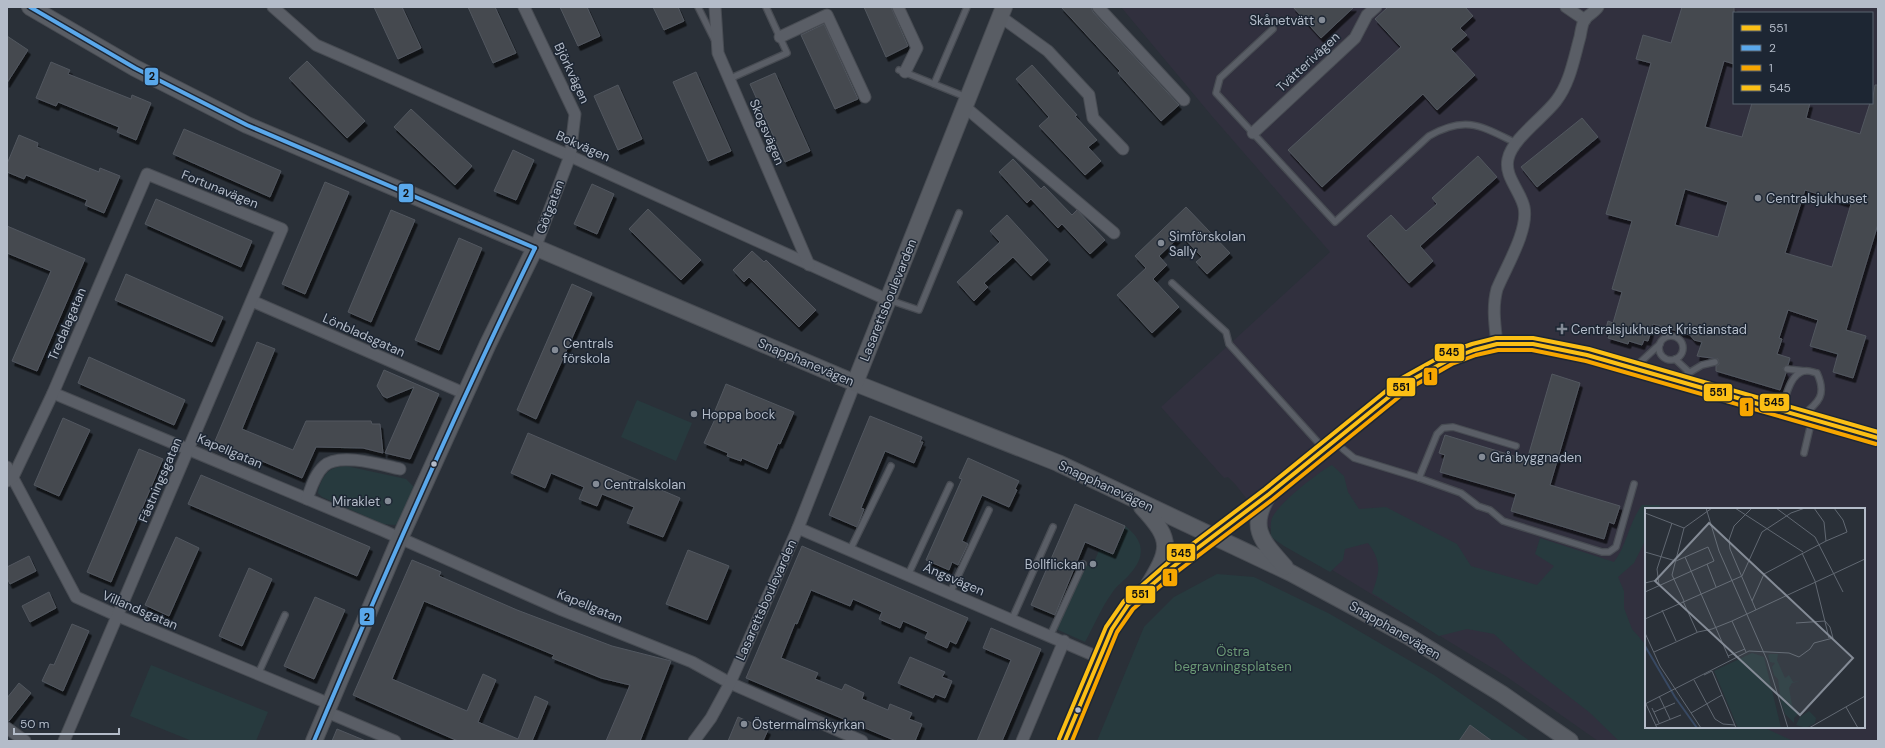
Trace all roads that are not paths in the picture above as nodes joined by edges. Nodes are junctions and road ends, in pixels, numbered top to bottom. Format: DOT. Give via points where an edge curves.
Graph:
graph roads {
  1 [pos="30,7"];
  2 [pos="273,7"];
  3 [pos="524,7"];
  4 [pos="698,7"];
  5 [pos="715,7"];
  6 [pos="766,7"];
  7 [pos="898,7"];
  8 [pos="967,7"];
  9 [pos="1098,7"];
  10 [pos="1376,7"];
  11 [pos="1566,7"];
  12 [pos="1598,7"];
  13 [pos="1003,12"];
  14 [pos="1585,20"];
  15 [pos="1273,29"];
  16 [pos="780,37"];
  17 [pos="717,45"];
  18 [pos="902,71"];
  19 [pos="729,79"];
  20 [pos="934,84"];
  21 [pos="865,96"];
  22 [pos="1184,100"];
  23 [pos="966,103"];
  24 [pos="1253,133"];
  25 [pos="1516,143"];
  26 [pos="1123,149"];
  27 [pos="570,156"];
  28 [pos="147,174"];
  29 [pos="959,213"];
  30 [pos="282,229"];
  31 [pos="1114,233"];
  32 [pos="535,248"];
  33 [pos="809,265"];
  34 [pos="1172,282"];
  35 [pos="252,300"];
  36 [pos="888,300"];
  37 [pos="1497,344"];
  38 [pos="1660,344"];
  39 [pos="1675,359"];
  40 [pos="1715,362"];
  41 [pos="1633,369"];
  42 [pos="1787,369"];
  43 [pos="1805,371"];
  44 [pos="1689,372"];
  45 [pos="1677,380"];
  46 [pos="855,383"];
  47 [pos="53,393"];
  48 [pos="466,394"];
  49 [pos="1781,410"];
  50 [pos="1802,416"];
  51 [pos="1812,419"];
  52 [pos="1878,438"];
  53 [pos="1516,446"];
  54 [pos="188,449"];
  55 [pos="1324,449"];
  56 [pos="1343,449"];
  57 [pos="1804,453"];
  58 [pos="890,466"];
  59 [pos="7,467"];
  60 [pos="400,469"];
  61 [pos="1420,478"];
  62 [pos="10,479"];
  63 [pos="1634,484"];
  64 [pos="950,485"];
  65 [pos="1269,494"];
  66 [pos="307,499"];
  67 [pos="1137,501"];
  68 [pos="989,510"];
  69 [pos="1053,527"];
  70 [pos="798,528"];
  71 [pos="1212,536"];
  72 [pos="400,538"];
  73 [pos="850,550"];
  74 [pos="1083,564"];
  75 [pos="1290,573"];
  76 [pos="908,575"];
  77 [pos="1147,588"];
  78 [pos="950,593"];
  79 [pos="285,615"];
  80 [pos="118,616"];
  81 [pos="1012,619"];
  82 [pos="1050,636"];
  83 [pos="1064,641"];
  84 [pos="1100,658"];
  85 [pos="258,674"];
  86 [pos="730,683"];
  87 [pos="329,708"];
  88 [pos="8,733"];
  89 [pos="25,741"];
  90 [pos="64,741"];
  91 [pos="314,741"];
  92 [pos="395,741"];
  93 [pos="694,741"];
  94 [pos="862,741"];
  95 [pos="1022,741"];
  96 [pos="1065,741"];
  97 [pos="1570,741"];
  1 -- 32 [label="main road, Snapphanevägen" via="135,68 247,125"];
  2 -- 27 [label="street, Bokvägen" via="316,45"];
  3 -- 27 [label="street, Björkvägen" via="575,114"];
  4 -- 17 [label="lane"];
  5 -- 17 [label="street, Skogsvägen"];
  6 -- 16 [label="lane"];
  7 -- 18 [label="street" via="917,48"];
  8 -- 20 [label="lane"];
  9 -- 22 [label="street"];
  10 -- 24 [label="street, Tvätterivägen" via="1367,15 1355,38"];
  11 -- 14 [label="street"];
  12 -- 14 [label="street"];
  13 -- 23 [label="main road, Lasarettsboulevarden"];
  13 -- 26 [label="street" via="1048,51 1088,95 1093,118"];
  14 -- 25 [label="street" via="1569,78 1557,100"];
  15 -- 24 [label="lane" via="1220,78 1216,93"];
  16 -- 19 [label="lane" via="787,53"];
  16 -- 21 [label="street" via="827,15"];
  17 -- 19 [label="street, Skogsvägen"];
  18 -- 20 [label="lane"];
  19 -- 33 [label="street, Skogsvägen"];
  20 -- 23 [label="lane"];
  23 -- 31 [label="street"];
  23 -- 36 [label="main road, Lasarettsboulevarden"];
  24 -- 25 [label="lane" via="1335,222 1429,136 1440,130 1452,125 1480,126"];
  25 -- 37 [label="street" via="1510,152 1507,167 1521,196 1524,218 1522,232 1494,299"];
  27 -- 32 [label="street, Götgatan"];
  27 -- 33 [label="street, Bokvägen"];
  28 -- 30 [label="street, Fortunavägen"];
  28 -- 47 [label="street, Tredalagatan"];
  29 -- 36 [label="lane" via="919,310"];
  30 -- 35 [label="street, Fästningsgatan"];
  32 -- 46 [label="main road, Snapphanevägen"];
  32 -- 48 [label="main road, Götgatan"];
  33 -- 36 [label="street, Bokvägen"];
  34 -- 55 [label="lane" via="1226,332 1229,344"];
  35 -- 48 [label="street, Lönbladsgatan"];
  35 -- 54 [label="street, Fästningsgatan"];
  36 -- 46 [label="main road, Lasarettsboulevarden"];
  37 -- 41 [label="lane" via="1522,344 1578,352"];
  37 -- 55 [label="street" via="1456,356 1424,371"];
  38 -- 39 [label="lane" via="1662,355 1671,360"];
  38 -- 39 [label="lane" via="1668,336 1678,338 1683,348"];
  38 -- 41 [label="lane"];
  39 -- 44 [label="lane"];
  40 -- 44 [label="lane"];
  41 -- 45 [label="lane"];
  42 -- 43 [label="lane"];
  43 -- 49 [label="lane" via="1792,381"];
  43 -- 50 [label="lane" via="1817,373 1822,385 1821,394 1814,406"];
  44 -- 45 [label="lane"];
  45 -- 49 [label="lane"];
  46 -- 67 [label="main road, Snapphanevägen" via="1058,464"];
  46 -- 70 [label="street, Lasarettsboulevarden"];
  47 -- 54 [label="street, Kapellgatan"];
  47 -- 62 [label="street, Tredalagatan"];
  48 -- 72 [label="main road, Götgatan"];
  49 -- 50 [label="lane"];
  50 -- 51 [label="lane"];
  51 -- 52 [label="lane"];
  51 -- 57 [label="lane"];
  53 -- 61 [label="lane" via="1453,427 1443,428 1437,434"];
  54 -- 66 [label="street, Kapellgatan"];
  54 -- 80 [label="street, Fästningsgatan"];
  55 -- 65 [label="street"];
  56 -- 61 [label="lane" via="1354,458"];
  58 -- 73 [label="lane"];
  59 -- 62 [label="street, Villandsgatan"];
  60 -- 66 [label="street" via="380,464 337,460 324,466 315,479"];
  61 -- 63 [label="lane" via="1461,493 1503,521 1602,552 1609,552 1616,547"];
  62 -- 80 [label="street, Villandsgatan" via="76,597"];
  64 -- 76 [label="lane"];
  65 -- 71 [label="street"];
  65 -- 75 [label="main road" via="1259,514 1259,530 1263,543"];
  66 -- 72 [label="street, Kapellgatan"];
  67 -- 71 [label="main road, Snapphanevägen"];
  67 -- 77 [label="main road" via="1161,529 1165,541 1165,556"];
  68 -- 78 [label="lane"];
  69 -- 81 [label="lane"];
  70 -- 73 [label="street, Ängsvägen"];
  70 -- 86 [label="street, Lasarettsboulevarden"];
  71 -- 75 [label="main road, Snapphanevägen"];
  71 -- 77 [label="street"];
  72 -- 86 [label="street, Kapellgatan" via="562,610 692,662"];
  72 -- 87 [label="main road, Götgatan"];
  73 -- 76 [label="street, Ängsvägen"];
  74 -- 82 [label="lane"];
  75 -- 97 [label="main road, Snapphanevägen" via="1408,636 1502,694"];
  76 -- 78 [label="street, Ängsvägen"];
  77 -- 84 [label="street" via="1128,605 1112,629"];
  78 -- 81 [label="street, Ängsvägen"];
  79 -- 85 [label="lane"];
  80 -- 85 [label="street, Villandsgatan"];
  80 -- 90 [label="street, Fästningsgatan"];
  81 -- 82 [label="street, Ängsvägen"];
  82 -- 83 [label="street, Ängsvägen"];
  83 -- 84 [label="street, Ängsvägen"];
  83 -- 95 [label="street"];
  84 -- 96 [label="street"];
  85 -- 87 [label="street, Villandsgatan"];
  86 -- 93 [label="street, Lasarettsboulevarden" via="711,718"];
  86 -- 94 [label="street, Kapellgatan"];
  87 -- 91 [label="main road, Götgatan"];
  87 -- 92 [label="street, Villandsgatan"];
  88 -- 89 [label="street"];
}
